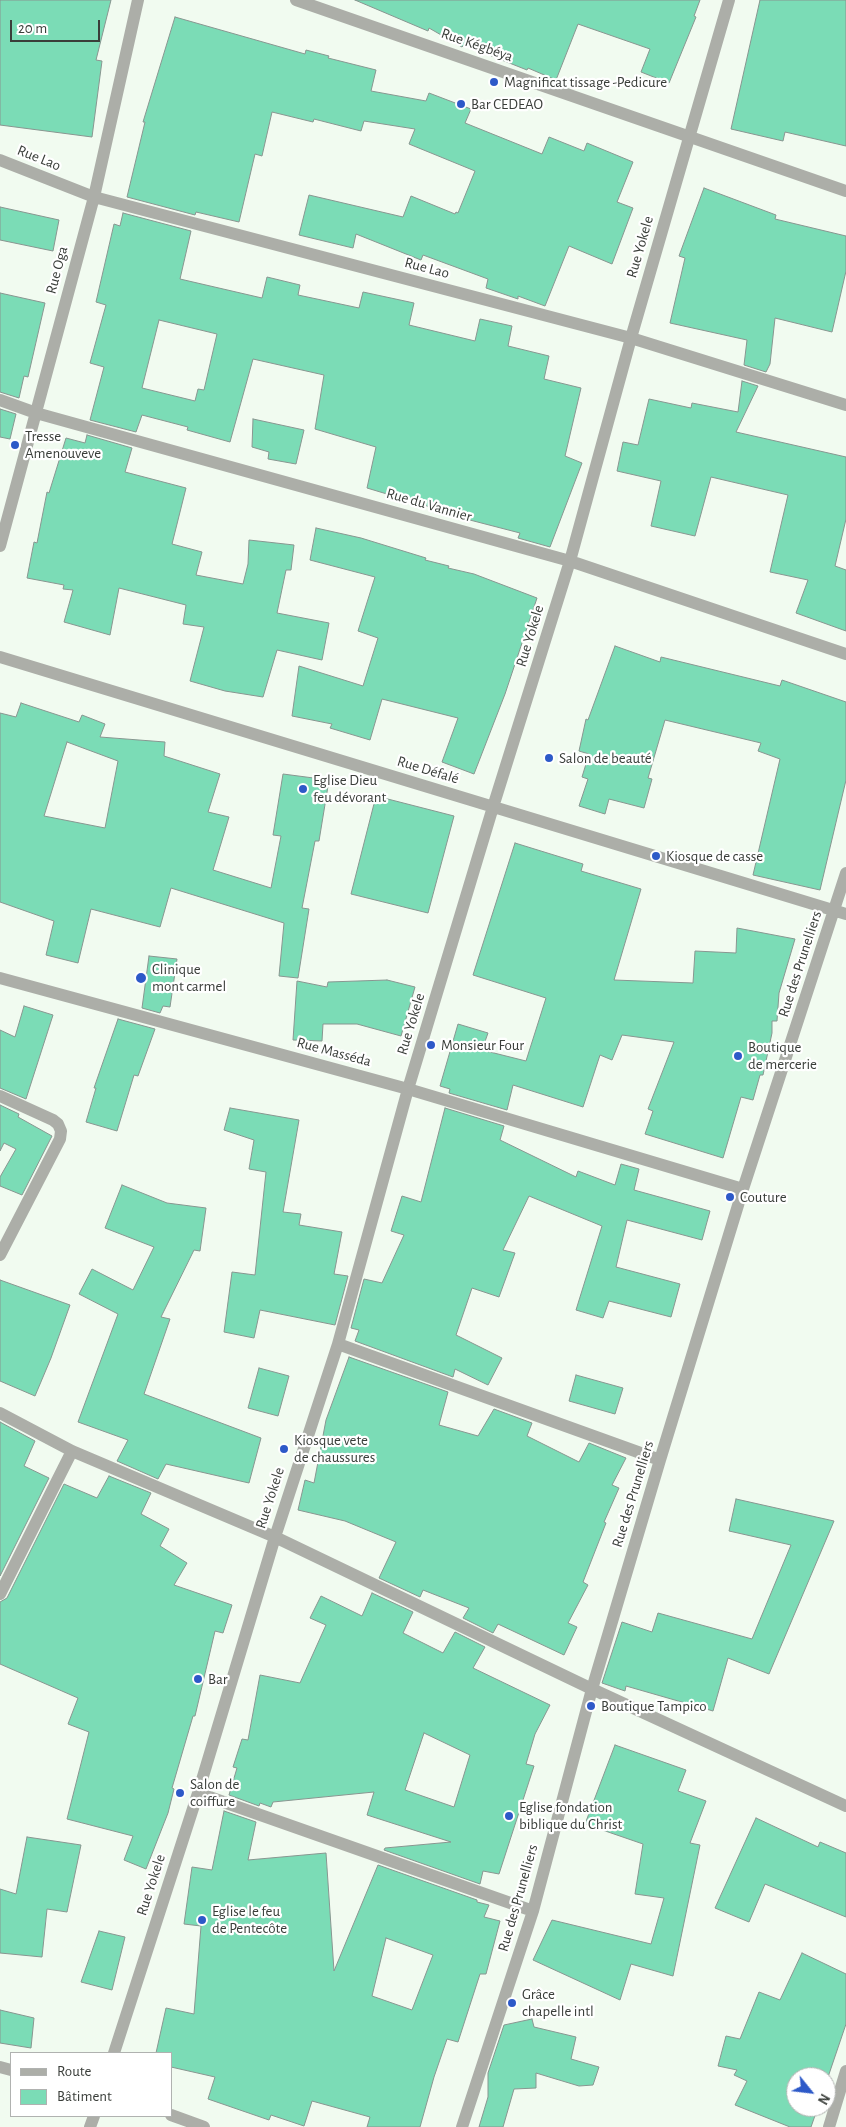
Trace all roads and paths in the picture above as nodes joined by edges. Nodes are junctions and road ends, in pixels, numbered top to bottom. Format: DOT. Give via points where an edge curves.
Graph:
graph roads {
  1 [pos="138,0"];
  2 [pos="296,0"];
  3 [pos="729,0"];
  4 [pos="690,136"];
  5 [pos="0,160"];
  6 [pos="846,191"];
  7 [pos="94,197"];
  8 [pos="631,338"];
  9 [pos="0,400"];
  10 [pos="846,405"];
  11 [pos="36,413"];
  12 [pos="0,546"];
  13 [pos="570,561"];
  14 [pos="846,654"];
  15 [pos="0,657"];
  16 [pos="493,807"];
  17 [pos="846,873"];
  18 [pos="841,912"];
  19 [pos="0,978"];
  20 [pos="408,1089"];
  21 [pos="0,1096"];
  22 [pos="744,1189"];
  23 [pos="0,1256"];
  24 [pos="338,1344"];
  25 [pos="0,1413"];
  26 [pos="72,1451"];
  27 [pos="660,1460"];
  28 [pos="275,1536"];
  29 [pos="0,1594"];
  30 [pos="592,1688"];
  31 [pos="198,1793"];
  32 [pos="846,1806"];
  33 [pos="533,1911"];
  34 [pos="114,2052"];
  35 [pos="846,2070"];
  36 [pos="172,2115"];
  37 [pos="204,2127"];
  38 [pos="462,2127"];
  39 [pos="829,2127"];
  1 -- 7 [label="street, Rue Oga"];
  2 -- 4 [label="street, Rue Kégbéya"];
  3 -- 4 [label="street, Rue Yokele"];
  4 -- 6 [label="street, Rue Kégbéya"];
  4 -- 8 [label="street, Rue Yokele"];
  5 -- 7 [label="street, Rue Lao"];
  7 -- 8 [label="street, Rue Lao"];
  7 -- 11 [label="street, Rue Oga"];
  8 -- 10 [label="street, Rue Lao"];
  8 -- 13 [label="street, Rue Yokele"];
  9 -- 11 [label="street, Rue du Vannier"];
  11 -- 12 [label="street, Rue Oga"];
  11 -- 13 [label="street, Rue du Vannier"];
  13 -- 14 [label="street, Rue du Vannier"];
  13 -- 16 [label="street, Rue Yokele"];
  15 -- 16 [label="street, Rue Défalé"];
  16 -- 18 [label="street, Rue Défalé"];
  16 -- 20 [label="street, Rue Yokele"];
  17 -- 18 [label="street, Rue des Prunelliers"];
  18 -- 22 [label="street, Rue des Prunelliers"];
  19 -- 20 [label="street, Rue Masséda"];
  20 -- 22 [label="street, Rue Masséda"];
  20 -- 24 [label="street, Rue Yokele"];
  21 -- 23 [label="street" via="53,1120 61,1131 60,1139"];
  22 -- 27 [label="street, Rue des Prunelliers"];
  24 -- 27 [label="street"];
  24 -- 28 [label="street, Rue Yokele"];
  25 -- 26 [label="street"];
  26 -- 28 [label="street"];
  26 -- 29 [label="street"];
  27 -- 30 [label="street, Rue des Prunelliers"];
  28 -- 30 [label="street"];
  28 -- 31 [label="street, Rue Yokele"];
  30 -- 32 [label="street"];
  30 -- 33 [label="street, Rue des Prunelliers"];
  31 -- 33 [label="street"];
  31 -- 34 [label="street, Rue Yokele"];
  33 -- 38 [label="street, Rue des Prunelliers"];
  35 -- 39 [label="street"];
  36 -- 37 [label="street"];
}
